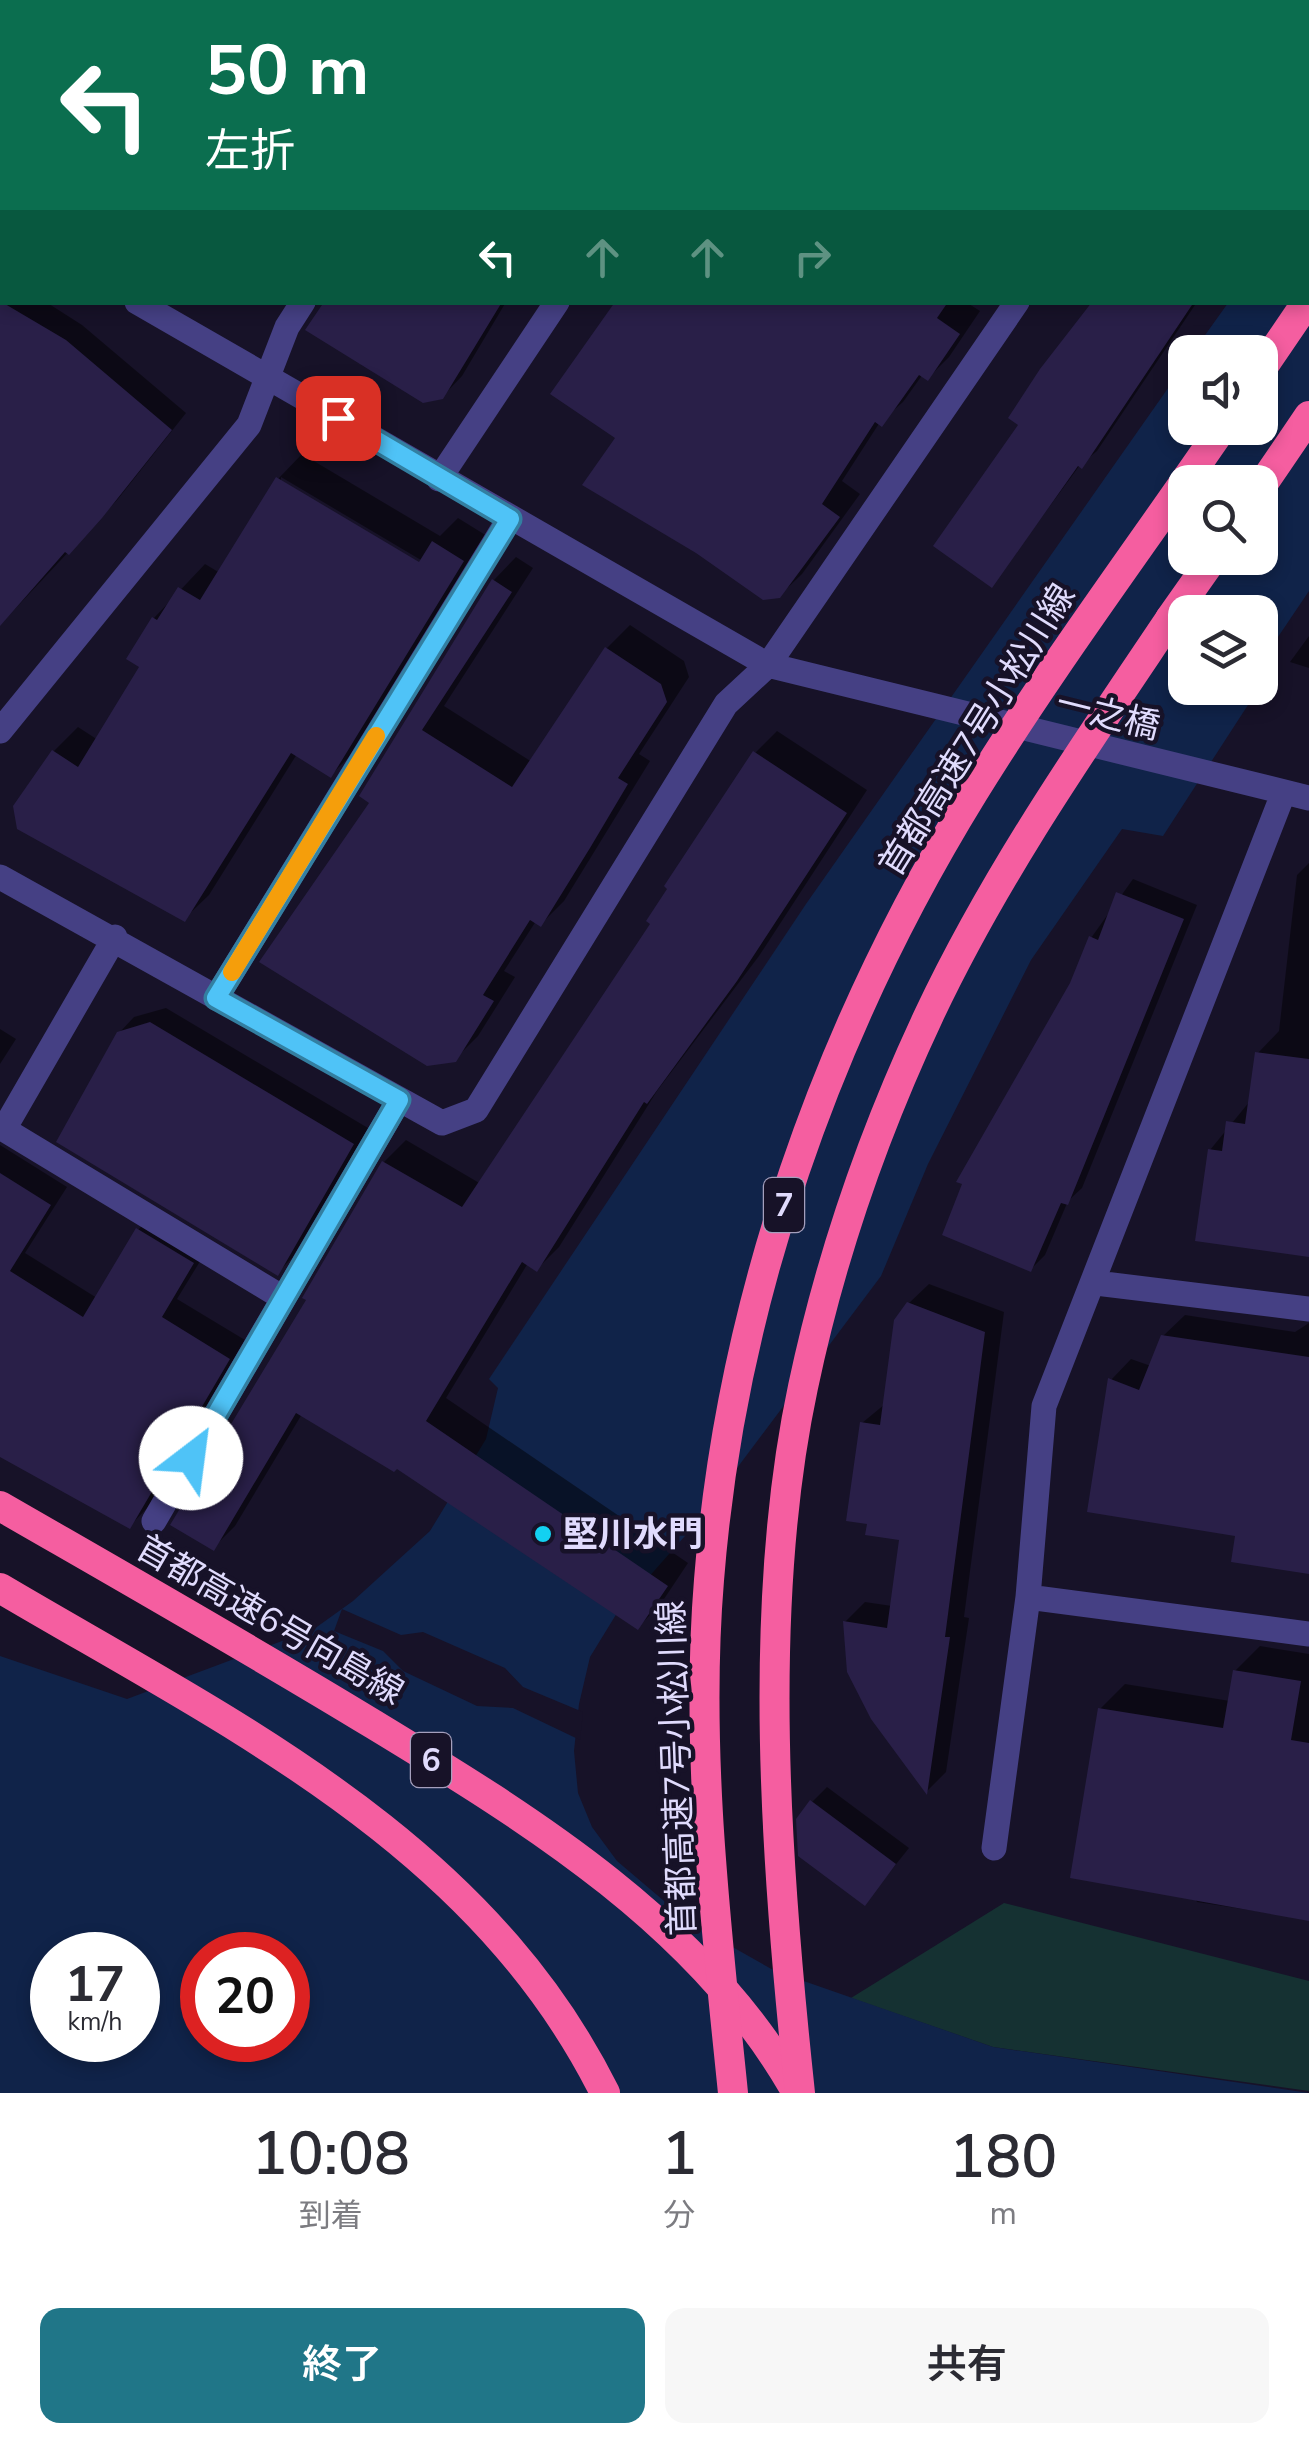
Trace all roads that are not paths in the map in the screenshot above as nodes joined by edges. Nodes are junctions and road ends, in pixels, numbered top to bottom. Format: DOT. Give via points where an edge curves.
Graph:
graph roads {
  1 [pos="142,305"];
  2 [pos="301,305"];
  3 [pos="556,305"];
  4 [pos="1015,305"];
  5 [pos="1305,305"];
  6 [pos="1278,345"];
  7 [pos="271,377"];
  8 [pos="1309,416"];
  9 [pos="1210,445"];
  10 [pos="1276,465"];
  11 [pos="439,479"];
  12 [pos="510,519"];
  13 [pos="1201,575"];
  14 [pos="768,666"];
  15 [pos="0,730"];
  16 [pos="1296,796"];
  17 [pos="0,876"];
  18 [pos="114,937"];
  19 [pos="216,998"];
  20 [pos="399,1100"];
  21 [pos="2,1128"];
  22 [pos="1096,1283"];
  23 [pos="283,1298"];
  24 [pos="1309,1308"];
  25 [pos="0,1506"];
  26 [pos="154,1521"];
  27 [pos="0,1588"];
  28 [pos="1028,1597"];
  29 [pos="1309,1634"];
  30 [pos="994,1848"];
  31 [pos="606,2093"];
  32 [pos="732,2093"];
  33 [pos="798,2093"];
  1 -- 7 [label="street, 一之橋"];
  2 -- 7 [label="street"];
  3 -- 11 [label="street"];
  4 -- 14 [label="street"];
  5 -- 6 [label="highway"];
  7 -- 11 [label="street, 一之橋"];
  7 -- 15 [label="street" via="250,425"];
  8 -- 10 [label="highway"];
  9 -- 32 [label="highway, 首都高速7号小松川線 / 7, bridge" via="1032,703 917,891 826,1082 766,1265 721,1473 708,1599 708,1786"];
  11 -- 12 [label="street, 一之橋"];
  12 -- 14 [label="street, 一之橋"];
  12 -- 19 [label="street"];
  13 -- 33 [label="highway, 7, bridge" via="1046,804 958,960 888,1108 825,1294 802,1390 778,1597 774,1700"];
  14 -- 16 [label="street, 一之橋"];
  14 -- 20 [label="street" via="726,704 476,1110 442,1123"];
  16 -- 22 [label="street"];
  17 -- 18 [label="street"];
  18 -- 19 [label="street"];
  18 -- 21 [label="street"];
  19 -- 20 [label="street"];
  20 -- 23 [label="street"];
  21 -- 23 [label="street"];
  22 -- 24 [label="street"];
  22 -- 28 [label="street" via="1044,1406"];
  23 -- 26 [label="street"];
  25 -- 33 [label="highway, 首都高速6号向島線 / 6, bridge" via="310,1685 562,1846 707,1972"];
  27 -- 31 [label="highway, 6" via="280,1753 405,1842 532,1976"];
  28 -- 29 [label="street"];
  28 -- 30 [label="street"];
}
